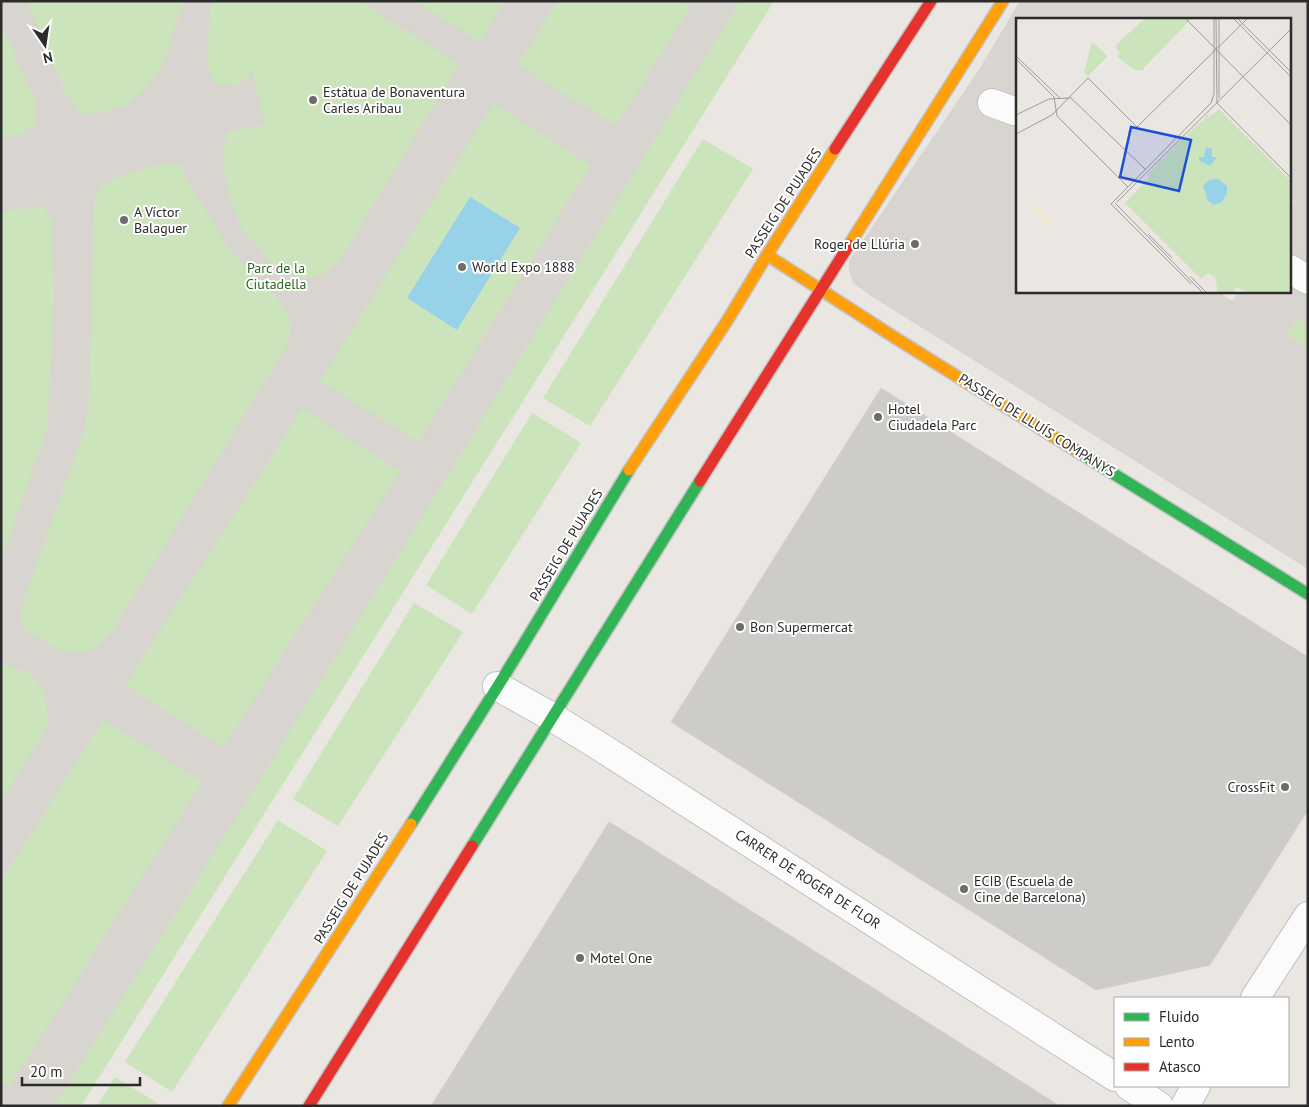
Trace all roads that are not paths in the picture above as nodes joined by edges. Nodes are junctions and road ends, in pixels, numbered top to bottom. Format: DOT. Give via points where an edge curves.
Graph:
graph roads {
  1 [pos="931,1"];
  2 [pos="1002,1"];
  3 [pos="992,103"];
  4 [pos="1016,111"];
  5 [pos="767,255"];
  6 [pos="1292,270"];
  7 [pos="1308,280"];
  8 [pos="820,290"];
  9 [pos="1308,594"];
  10 [pos="497,686"];
  11 [pos="552,717"];
  12 [pos="1308,916"];
  13 [pos="1256,997"];
  14 [pos="1114,1076"];
  15 [pos="1130,1087"];
  16 [pos="1195,1087"];
  17 [pos="228,1106"];
  18 [pos="309,1106"];
  19 [pos="1159,1106"];
  20 [pos="1185,1106"];
  1 -- 5 [label="street, PASSEIG DE PUJADES"];
  2 -- 8 [label="street"];
  3 -- 4 [label="street"];
  5 -- 8 [label="street, PASSEIG DE LLUÍS COMPANYS"];
  5 -- 10 [label="street, PASSEIG DE PUJADES" via="643,447"];
  6 -- 7 [label="street"];
  8 -- 9 [label="street, PASSEIG DE LLUÍS COMPANYS"];
  8 -- 11 [label="street"];
  10 -- 11 [label="street, CARRER DE ROGER DE FLOR"];
  10 -- 17 [label="street, PASSEIG DE PUJADES"];
  11 -- 14 [label="street, CARRER DE ROGER DE FLOR"];
  11 -- 18 [label="street"];
  12 -- 13 [label="street"];
  15 -- 19 [label="street"];
  16 -- 20 [label="street"];
}
